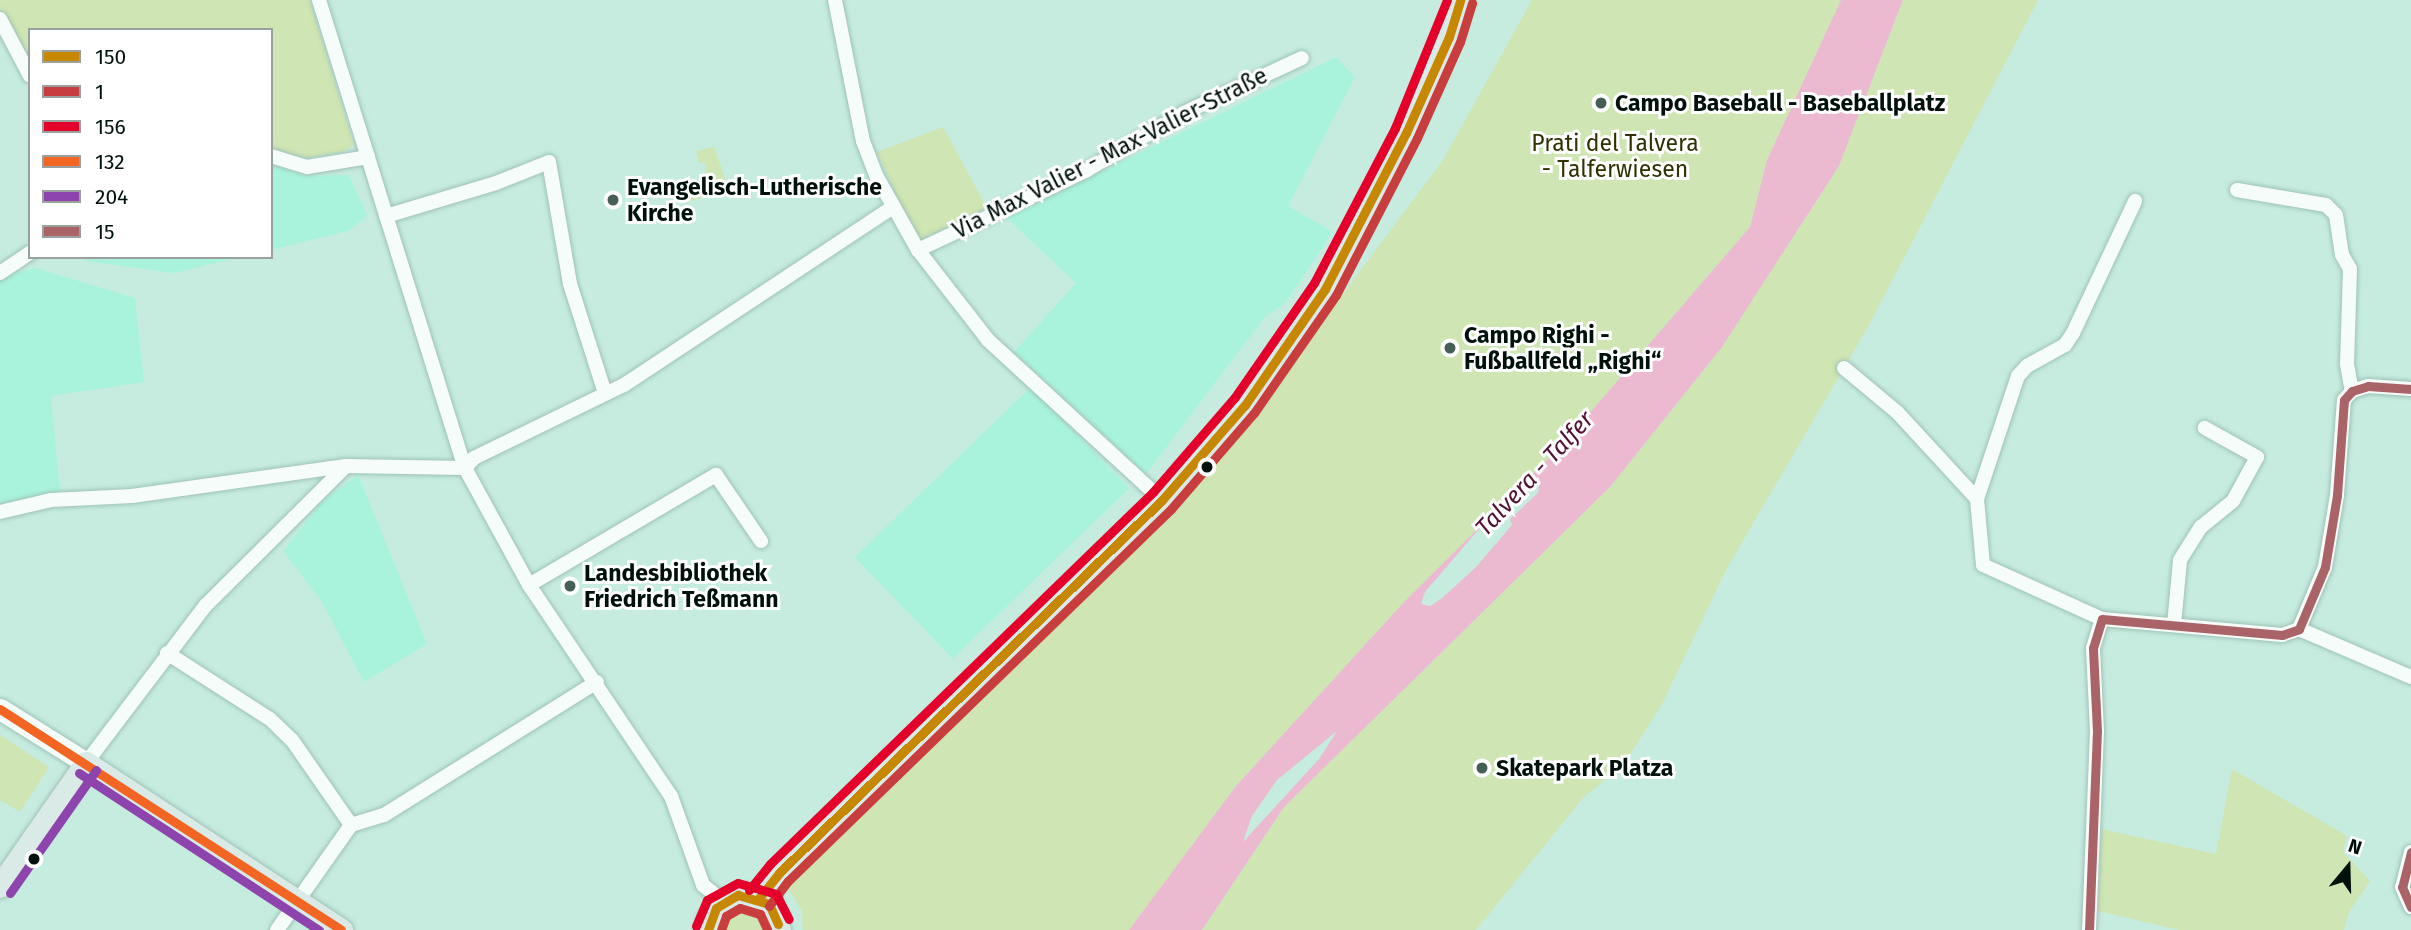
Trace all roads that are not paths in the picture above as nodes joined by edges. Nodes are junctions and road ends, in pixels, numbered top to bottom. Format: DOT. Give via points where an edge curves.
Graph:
graph roads {
  1 [pos="319,0"];
  2 [pos="835,0"];
  3 [pos="1460,0"];
  4 [pos="0,19"];
  5 [pos="1302,58"];
  6 [pos="28,72"];
  7 [pos="273,157"];
  8 [pos="368,158"];
  9 [pos="2237,190"];
  10 [pos="2135,201"];
  11 [pos="893,207"];
  12 [pos="386,216"];
  13 [pos="918,250"];
  14 [pos="28,254"];
  15 [pos="0,273"];
  16 [pos="1844,368"];
  17 [pos="2411,389"];
  18 [pos="2352,391"];
  19 [pos="605,393"];
  20 [pos="2205,428"];
  21 [pos="346,466"];
  22 [pos="465,468"];
  23 [pos="1977,499"];
  24 [pos="1162,500"];
  25 [pos="0,512"];
  26 [pos="761,541"];
  27 [pos="529,586"];
  28 [pos="2102,620"];
  29 [pos="2174,625"];
  30 [pos="2299,629"];
  31 [pos="167,653"];
  32 [pos="2411,677"];
  33 [pos="597,682"];
  34 [pos="0,709"];
  35 [pos="86,763"];
  36 [pos="351,825"];
  37 [pos="2411,852"];
  38 [pos="0,886"];
  39 [pos="760,898"];
  40 [pos="296,901"];
  41 [pos="723,901"];
  42 [pos="2411,907"];
  43 [pos="277,930"];
  44 [pos="341,930"];
  45 [pos="708,930"];
  46 [pos="779,930"];
  47 [pos="2089,930"];
  1 -- 8 [label="street"];
  2 -- 11 [label="street" via="863,141"];
  3 -- 24 [label="main road" via="1449,37 1406,133 1325,289 1245,405"];
  4 -- 6 [label="street"];
  5 -- 13 [label="street, Via Max Valier - Max-Valier-Straße" via="1184,113 1087,170"];
  7 -- 8 [label="street" via="307,167"];
  8 -- 12 [label="street"];
  9 -- 18 [label="street" via="2326,205 2336,215 2342,255 2350,269 2347,364"];
  10 -- 23 [label="street" via="2065,345 2018,376"];
  11 -- 13 [label="street"];
  11 -- 19 [label="street" via="705,336"];
  12 -- 19 [label="street" via="550,162 570,284"];
  12 -- 22 [label="street"];
  13 -- 24 [label="street" via="988,340"];
  14 -- 15 [label="street"];
  16 -- 23 [label="street" via="1897,412"];
  17 -- 18 [label="street" via="2368,386"];
  18 -- 30 [label="street" via="2339,418 2337,495 2325,567"];
  19 -- 22 [label="street" via="474,458"];
  20 -- 29 [label="street" via="2257,457 2233,502 2201,527 2180,560"];
  21 -- 22 [label="street"];
  21 -- 25 [label="street" via="132,496 51,500"];
  21 -- 31 [label="street" via="206,605"];
  22 -- 27 [label="street"];
  23 -- 28 [label="street" via="1983,565"];
  24 -- 39 [label="main road" via="779,873"];
  26 -- 27 [label="street" via="716,475"];
  27 -- 33 [label="street"];
  28 -- 29 [label="street"];
  28 -- 47 [label="street" via="2094,649 2097,731"];
  29 -- 30 [label="street" via="2283,635"];
  30 -- 32 [label="street"];
  31 -- 35 [label="street" via="96,756"];
  31 -- 36 [label="street" via="270,719 292,740"];
  33 -- 36 [label="street" via="384,815"];
  33 -- 41 [label="street" via="671,796 703,885"];
  34 -- 35 [label="main road"];
  35 -- 38 [label="main road"];
  35 -- 40 [label="main road"];
  36 -- 40 [label="street"];
  37 -- 42 [label="street" via="2402,887"];
  39 -- 41 [label="main road" via="738,895"];
  39 -- 46 [label="main road" via="776,914"];
  40 -- 43 [label="street"];
  40 -- 44 [label="main road"];
  41 -- 45 [label="main road" via="709,919"];
}
